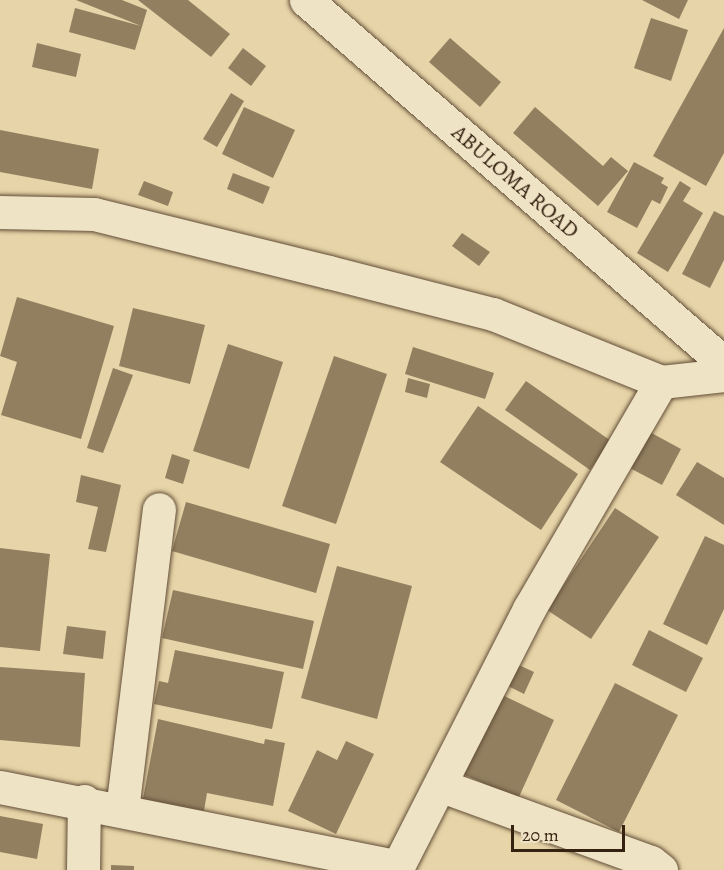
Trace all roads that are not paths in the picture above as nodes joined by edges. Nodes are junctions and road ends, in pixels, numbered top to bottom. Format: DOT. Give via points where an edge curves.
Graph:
graph roads {
  1 [pos="306,0"];
  2 [pos="0,212"];
  3 [pos="724,363"];
  4 [pos="724,375"];
  5 [pos="661,382"];
  6 [pos="159,509"];
  7 [pos="442,786"];
  8 [pos="0,787"];
  9 [pos="84,801"];
  10 [pos="122,810"];
  11 [pos="397,868"];
  12 [pos="83,870"];
  13 [pos="661,870"];
  1 -- 3 [label="street, ABULOMA ROAD"];
  2 -- 5 [label="street" via="94,214 493,314"];
  4 -- 5 [label="street"];
  5 -- 7 [label="street" via="530,609"];
  6 -- 10 [label="street"];
  7 -- 11 [label="street"];
  7 -- 13 [label="street" via="651,862"];
  8 -- 9 [label="street"];
  9 -- 10 [label="street"];
  9 -- 12 [label="street"];
  10 -- 11 [label="street"];
}
